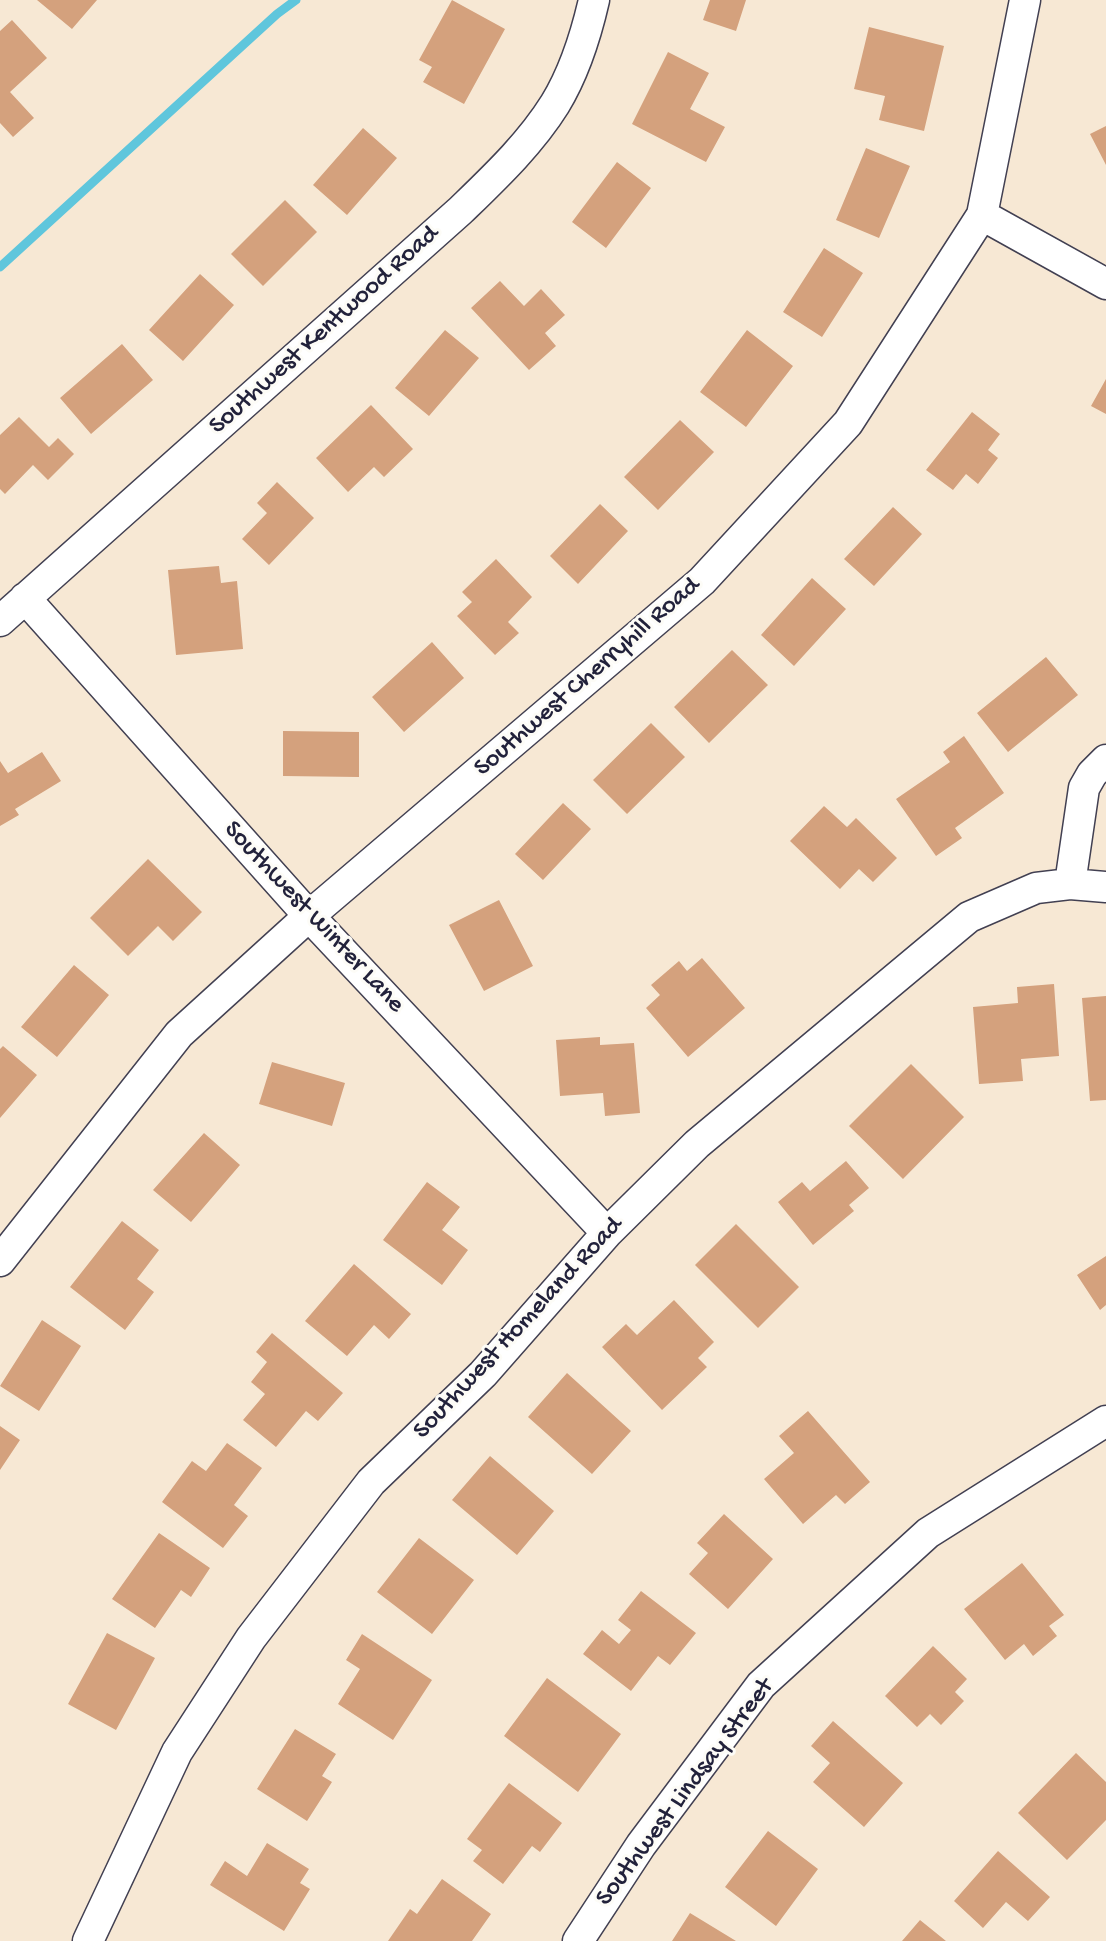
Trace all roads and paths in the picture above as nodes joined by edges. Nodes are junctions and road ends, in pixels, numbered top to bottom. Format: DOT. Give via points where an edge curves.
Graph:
graph roads {
  1 [pos="594,0"];
  2 [pos="1025,0"];
  3 [pos="982,215"];
  4 [pos="1106,284"];
  5 [pos="25,598"];
  6 [pos="0,621"];
  7 [pos="1106,760"];
  8 [pos="1070,884"];
  9 [pos="1106,887"];
  10 [pos="309,916"];
  11 [pos="607,1233"];
  12 [pos="0,1261"];
  13 [pos="1106,1421"];
  14 [pos="88,1941"];
  15 [pos="578,1941"];
  1 -- 5 [label="street, Southwest Kentwood Road" via="586,34 556,103 513,159"];
  2 -- 3 [label="street, Southwest Cherryhill Road"];
  3 -- 4 [label="street"];
  3 -- 10 [label="street, Southwest Cherryhill Road" via="848,423 702,581"];
  5 -- 6 [label="street, Southwest Kentwood Road"];
  5 -- 10 [label="street, Southwest Winter Lane"];
  7 -- 8 [label="street" via="1084,788"];
  8 -- 9 [label="street, Southwest Homeland Road"];
  8 -- 11 [label="street, Southwest Homeland Road" via="1036,888 969,917 697,1144"];
  10 -- 11 [label="street, Southwest Winter Lane"];
  10 -- 12 [label="street, Southwest Cherryhill Road" via="179,1034"];
  11 -- 14 [label="street, Southwest Homeland Road" via="483,1374 371,1482 251,1638 177,1752"];
  13 -- 15 [label="street, Southwest Lindsay Street" via="928,1533 761,1685 641,1845"];
}
